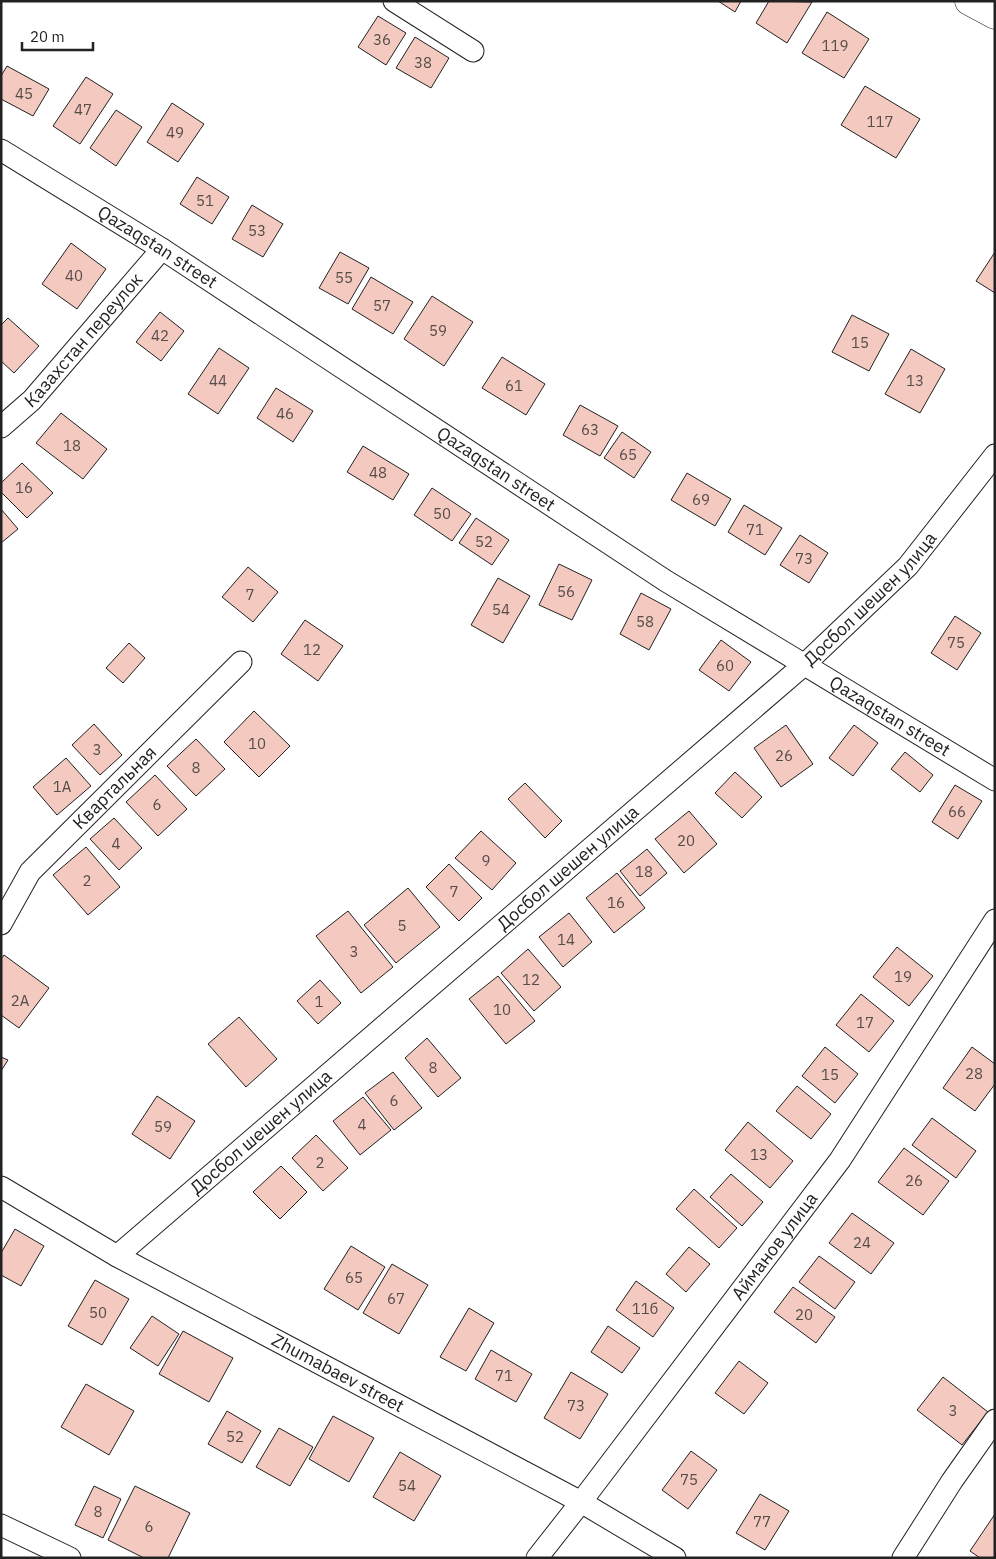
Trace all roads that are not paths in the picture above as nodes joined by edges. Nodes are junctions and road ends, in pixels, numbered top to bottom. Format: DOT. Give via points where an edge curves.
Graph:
graph roads {
  1 [pos="394,1"];
  2 [pos="969,1"];
  3 [pos="995,15"];
  4 [pos="473,51"];
  5 [pos="1,150"];
  6 [pos="162,249"];
  7 [pos="1,427"];
  8 [pos="995,455"];
  9 [pos="241,662"];
  10 [pos="805,664"];
  11 [pos="995,780"];
  12 [pos="995,920"];
  13 [pos="1,924"];
  14 [pos="1,1187"];
  15 [pos="117,1256"];
  16 [pos="995,1420"];
  17 [pos="581,1502"];
  18 [pos="1,1525"];
  19 [pos="70,1558"];
  20 [pos="537,1558"];
  21 [pos="675,1558"];
  22 [pos="903,1558"];
  1 -- 4 [label="street"];
  2 -- 3 [label="street"];
  5 -- 6 [label="street, Qazaqstan street"];
  6 -- 7 [label="street, Казахстан переулок" via="32,400"];
  6 -- 10 [label="street, Qazaqstan street" via="666,581"];
  8 -- 10 [label="street, Досбол шешен улица" via="908,566"];
  9 -- 13 [label="street, Квартальная" via="30,872"];
  10 -- 11 [label="street, Qazaqstan street"];
  10 -- 15 [label="street, Досбол шешен улица"];
  12 -- 17 [label="street, Айманов улица" via="840,1160"];
  14 -- 15 [label="street, Zhumabaev street"];
  15 -- 17 [label="street, Zhumabaev street"];
  16 -- 22 [label="street"];
  17 -- 20 [label="street, Айманов улица"];
  17 -- 21 [label="street, Zhumabaev street"];
  18 -- 19 [label="street"];
}
